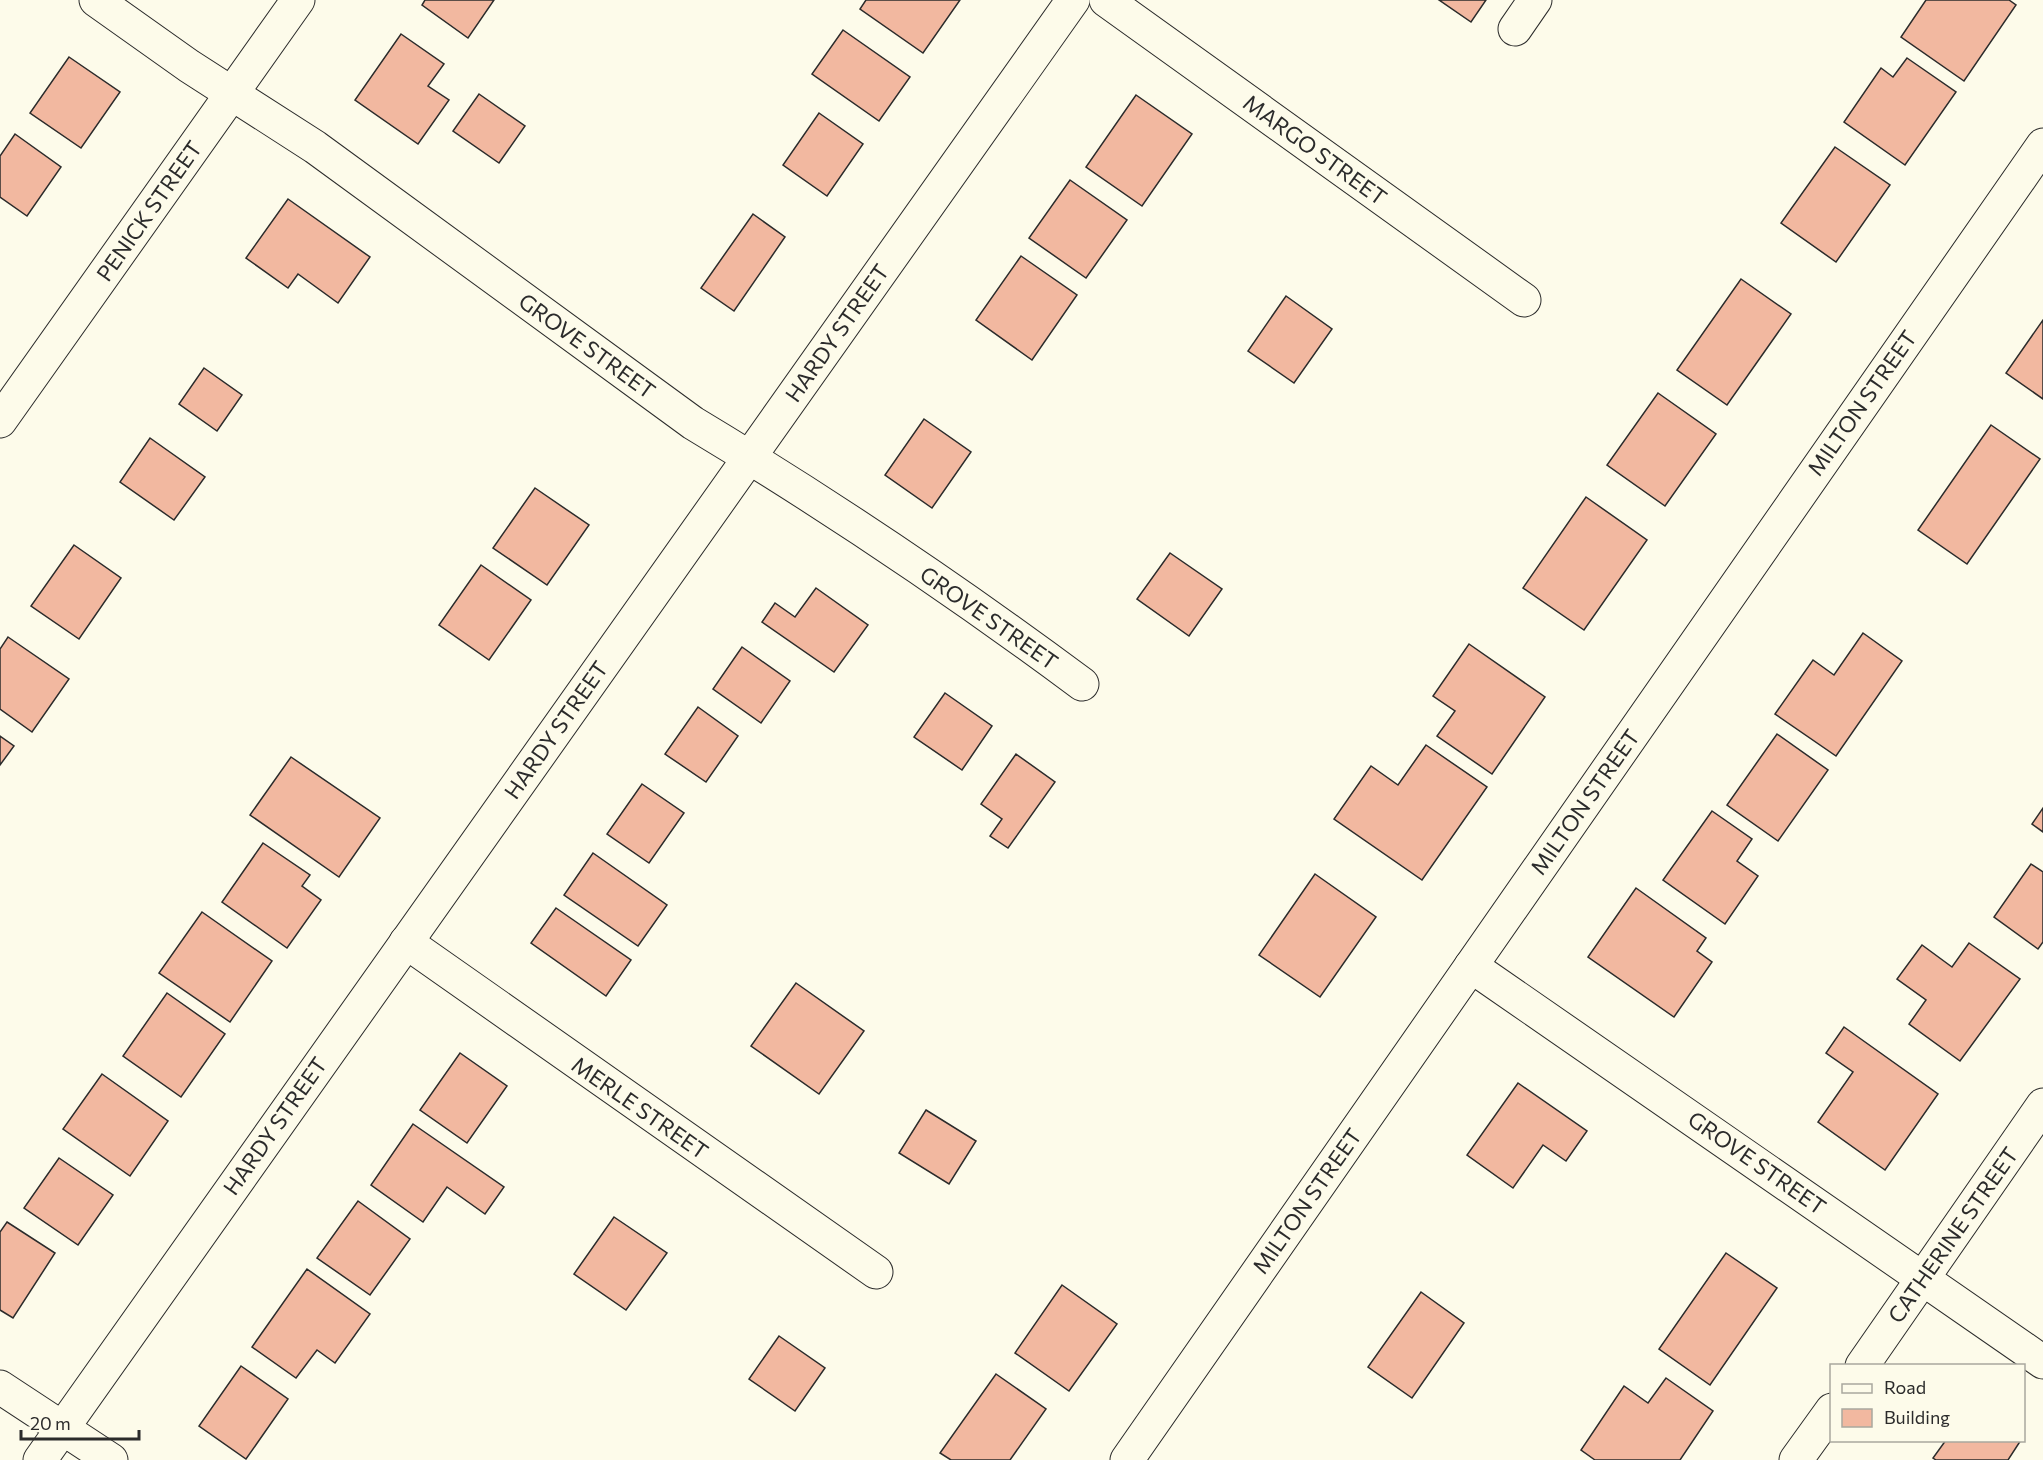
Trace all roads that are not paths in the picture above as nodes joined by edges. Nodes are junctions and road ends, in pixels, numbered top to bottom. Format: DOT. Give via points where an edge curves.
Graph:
graph roads {
  1 [pos="96,0"];
  2 [pos="298,0"];
  3 [pos="1073,0"];
  4 [pos="1106,0"];
  5 [pos="1535,0"];
  6 [pos="1515,29"];
  7 [pos="232,93"];
  8 [pos="2043,145"];
  9 [pos="1524,300"];
  10 [pos="0,421"];
  11 [pos="749,457"];
  12 [pos="1082,684"];
  13 [pos="406,942"];
  14 [pos="1471,966"];
  15 [pos="2043,1105"];
  16 [pos="876,1272"];
  17 [pos="1924,1278"];
  18 [pos="2043,1362"];
  19 [pos="1863,1364"];
  20 [pos="0,1387"];
  21 [pos="1830,1413"];
  22 [pos="62,1428"];
  23 [pos="40,1460"];
  24 [pos="111,1460"];
  25 [pos="1127,1460"];
  26 [pos="1796,1460"];
  1 -- 7 [label="street, GROVE STREET"];
  2 -- 7 [label="street, PENICK STREET"];
  3 -- 11 [label="street, HARDY STREET"];
  4 -- 9 [label="street, MARGO STREET"];
  5 -- 6 [label="street"];
  7 -- 10 [label="street, PENICK STREET"];
  7 -- 11 [label="street, GROVE STREET" via="315,147 693,423"];
  8 -- 14 [label="street, MILTON STREET"];
  11 -- 12 [label="street, GROVE STREET" via="1001,624"];
  11 -- 13 [label="street, HARDY STREET"];
  13 -- 16 [label="street, MERLE STREET"];
  13 -- 22 [label="street, HARDY STREET"];
  14 -- 17 [label="street, GROVE STREET"];
  14 -- 25 [label="street, MILTON STREET"];
  15 -- 17 [label="street, CATHERINE STREET"];
  17 -- 18 [label="street, GROVE STREET"];
  17 -- 19 [label="street, CATHERINE STREET"];
  20 -- 22 [label="street"];
  21 -- 26 [label="street"];
  22 -- 23 [label="street, HARDY STREET"];
  22 -- 24 [label="street"];
}
